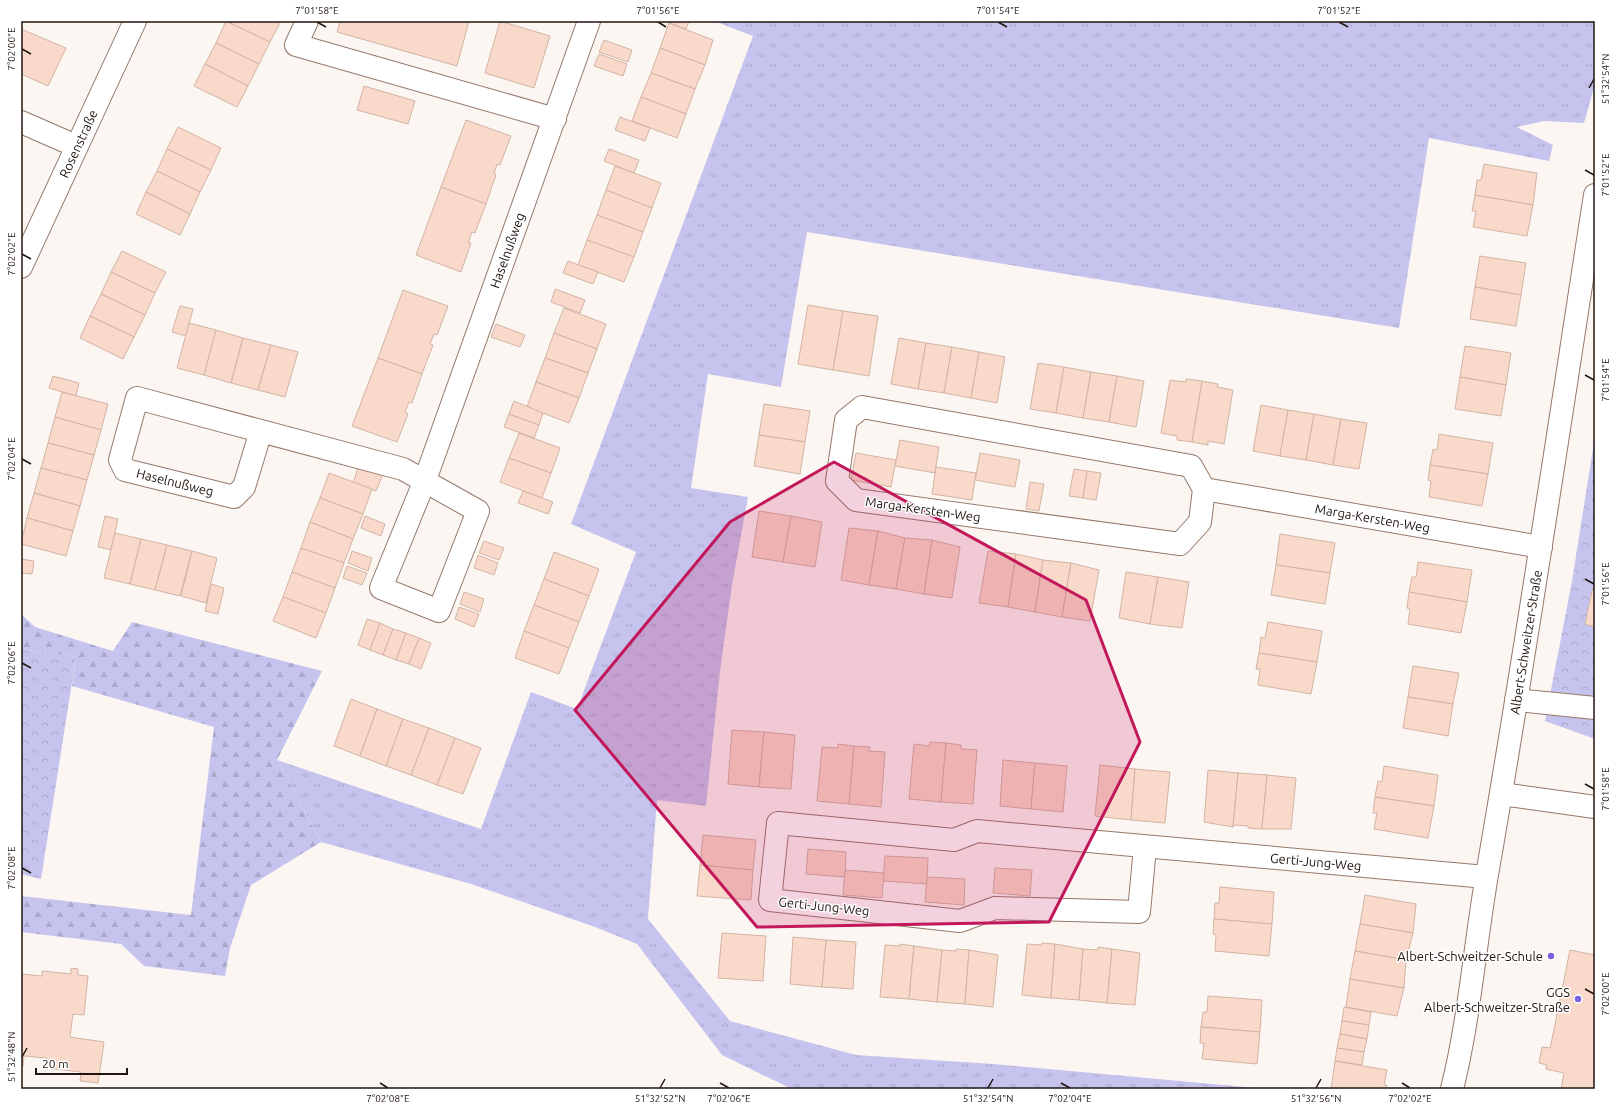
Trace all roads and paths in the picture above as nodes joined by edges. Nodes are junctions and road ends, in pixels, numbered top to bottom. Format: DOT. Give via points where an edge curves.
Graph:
graph roads {
  1 [pos="135,21"];
  2 [pos="307,21"];
  3 [pos="589,21"];
  4 [pos="555,119"];
  5 [pos="21,122"];
  6 [pos="76,146"];
  7 [pos="1595,195"];
  8 [pos="21,267"];
  9 [pos="261,431"];
  10 [pos="425,480"];
  11 [pos="1204,489"];
  12 [pos="1541,547"];
  13 [pos="1516,700"];
  14 [pos="1595,708"];
  15 [pos="1501,794"];
  16 [pos="1595,807"];
  17 [pos="1145,847"];
  18 [pos="1486,877"];
  19 [pos="1452,1089"];
  1 -- 6 [label="street, Rosenstraße"];
  2 -- 4 [label="street" via="296,45"];
  3 -- 4 [label="street, Haselnußweg"];
  4 -- 10 [label="street, Haselnußweg"];
  5 -- 6 [label="street"];
  6 -- 8 [label="street, Rosenstraße"];
  7 -- 12 [label="street, Albert-Schweitzer-Straße"];
  9 -- 9 [label="street, Haselnußweg" via="137,398 120,460 125,470 234,497 244,487"];
  9 -- 10 [label="street, Haselnußweg" via="403,469"];
  10 -- 10 [label="street, Haselnußweg" via="381,588 439,612 478,511"];
  11 -- 11 [label="street, Marga-Kersten-Weg" via="1200,522 1180,544 856,500 837,481 846,420 862,407 1191,466"];
  11 -- 12 [label="street, Marga-Kersten-Weg"];
  12 -- 13 [label="street, Albert-Schweitzer-Straße"];
  13 -- 14 [label="street"];
  13 -- 15 [label="street, Albert-Schweitzer-Straße"];
  15 -- 16 [label="street"];
  15 -- 18 [label="street, Albert-Schweitzer-Straße"];
  17 -- 17 [label="street, Gerti-Jung-Weg" via="977,831 954,840 778,823 770,900 960,921 995,908 1139,912"];
  17 -- 18 [label="street, Gerti-Jung-Weg"];
  18 -- 19 [label="street, Albert-Schweitzer-Straße" via="1461,1052"];
}
